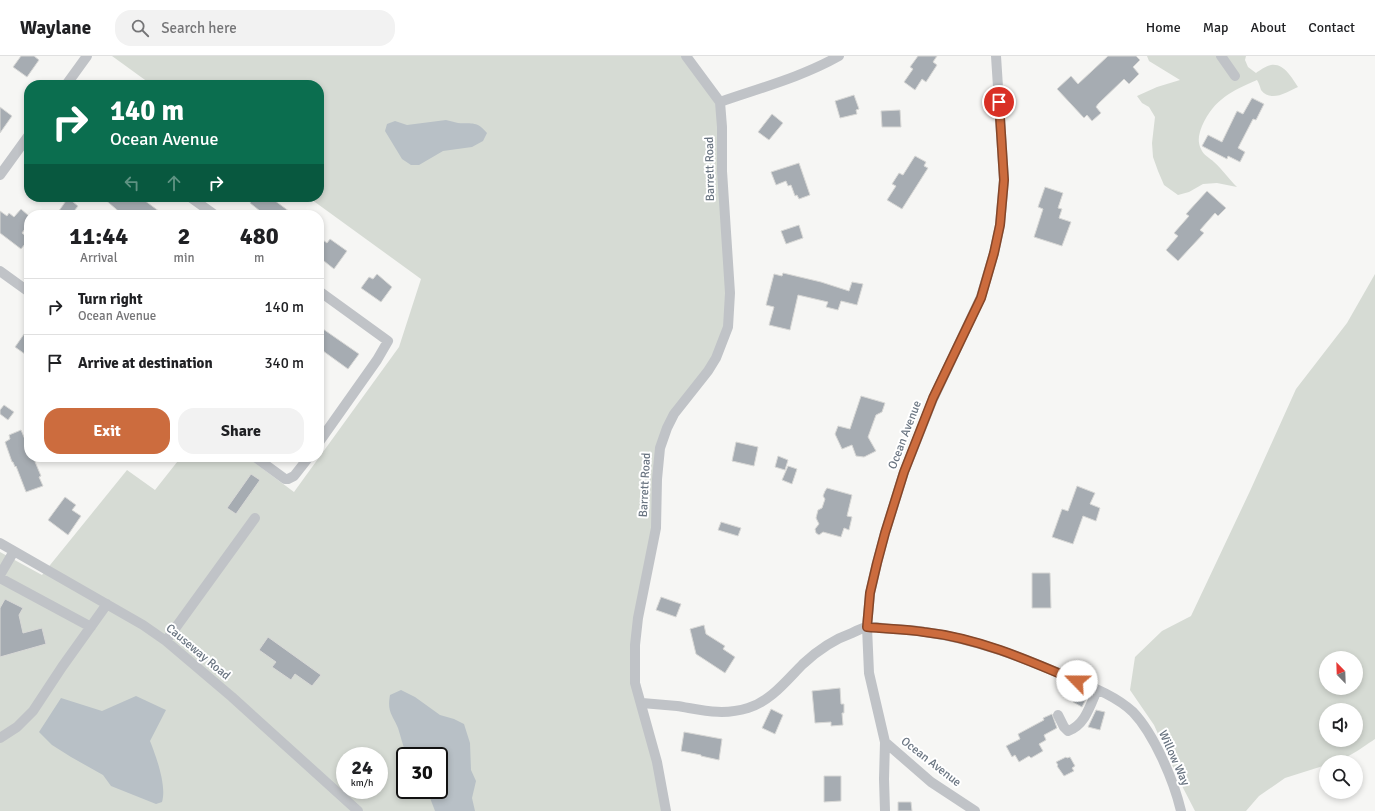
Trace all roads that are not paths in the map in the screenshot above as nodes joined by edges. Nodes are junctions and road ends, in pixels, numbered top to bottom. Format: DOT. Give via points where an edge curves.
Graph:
graph roads {
  1 [pos="87,56"];
  2 [pos="686,56"];
  3 [pos="839,56"];
  4 [pos="996,56"];
  5 [pos="1221,56"];
  6 [pos="1235,76"];
  7 [pos="70,80"];
  8 [pos="720,102"];
  9 [pos="24,142"];
  10 [pos="0,175"];
  11 [pos="197,202"];
  12 [pos="208,210"];
  13 [pos="0,271"];
  14 [pos="24,288"];
  15 [pos="324,294"];
  16 [pos="324,435"];
  17 [pos="262,462"];
  18 [pos="305,462"];
  19 [pos="255,518"];
  20 [pos="0,543"];
  21 [pos="14,551"];
  22 [pos="0,576"];
  23 [pos="107,604"];
  24 [pos="867,627"];
  25 [pos="91,628"];
  26 [pos="166,641"];
  27 [pos="1097,690"];
  28 [pos="642,703"];
  29 [pos="1058,715"];
  30 [pos="0,738"];
  31 [pos="885,742"];
  32 [pos="358,811"];
  33 [pos="666,811"];
  34 [pos="885,811"];
  35 [pos="975,811"];
  36 [pos="1181,811"];
  1 -- 7 [label="street"];
  2 -- 8 [label="street"];
  3 -- 8 [label="street" via="823,66"];
  4 -- 24 [label="street, Ocean Avenue" via="1004,180 1000,225 994,253 981,298 933,398 904,472 877,563 870,593"];
  5 -- 6 [label="street"];
  8 -- 28 [label="street, Barrett Road" via="730,292 728,327 716,358 674,414 666,428 660,448 656,528 635,645 636,683"];
  9 -- 10 [label="street"];
  11 -- 12 [label="street"];
  13 -- 14 [label="street"];
  15 -- 16 [label="street" via="388,341"];
  17 -- 18 [label="street" via="285,479 294,476"];
  19 -- 26 [label="street"];
  20 -- 21 [label="street, Causeway Road"];
  21 -- 22 [label="street"];
  21 -- 23 [label="street, Causeway Road"];
  22 -- 25 [label="street"];
  23 -- 25 [label="street"];
  23 -- 26 [label="street, Causeway Road"];
  24 -- 27 [label="street, Willow Way" via="925,632 976,642 1023,658"];
  24 -- 28 [label="street" via="836,638 824,646 773,695 749,708 717,713"];
  24 -- 31 [label="street, Ocean Avenue" via="869,673"];
  25 -- 30 [label="street" via="33,711 17,727"];
  26 -- 32 [label="street, Causeway Road" via="238,702"];
  27 -- 29 [label="street" via="1081,724 1072,730 1068,731 1064,727"];
  27 -- 36 [label="street, Willow Way" via="1126,706 1148,731 1173,786"];
  28 -- 33 [label="street, Barrett Road"];
  31 -- 34 [label="street"];
  31 -- 35 [label="street, Ocean Avenue" via="931,782"];
}
